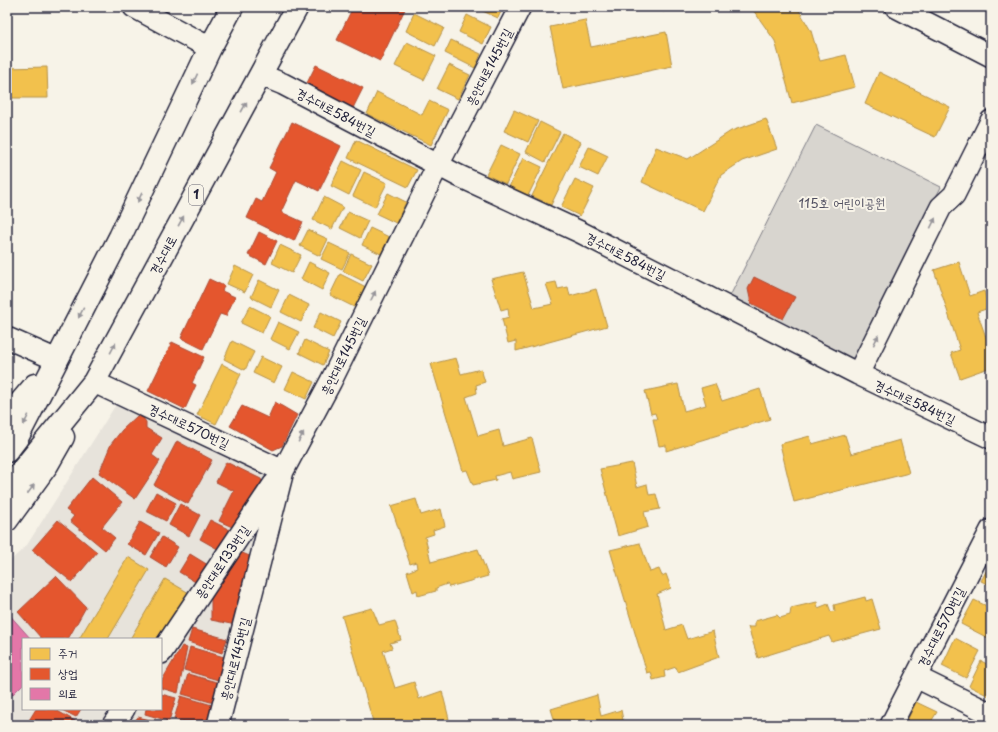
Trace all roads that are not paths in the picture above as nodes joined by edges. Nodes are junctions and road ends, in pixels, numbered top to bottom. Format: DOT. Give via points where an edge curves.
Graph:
graph roads {
  1 [pos="134,7"];
  2 [pos="232,7"];
  3 [pos="297,7"];
  4 [pos="520,7"];
  5 [pos="896,7"];
  6 [pos="210,48"];
  7 [pos="991,56"];
  8 [pos="261,75"];
  9 [pos="991,121"];
  10 [pos="438,165"];
  11 [pos="7,338"];
  12 [pos="57,360"];
  13 [pos="858,374"];
  14 [pos="94,382"];
  15 [pos="7,418"];
  16 [pos="991,438"];
  17 [pos="7,451"];
  18 [pos="283,471"];
  19 [pos="7,489"];
  20 [pos="7,520"];
  21 [pos="991,530"];
  22 [pos="162,652"];
  23 [pos="916,677"];
  24 [pos="123,710"];
  25 [pos="991,714"];
  26 [pos="113,725"];
  27 [pos="218,725"];
  28 [pos="891,725"];
  1 -- 6 [label="street"];
  2 -- 6 [label="main road"];
  3 -- 8 [label="main road, 경수대로 / 1"];
  4 -- 10 [label="street, 흥안대로145번길"];
  5 -- 7 [label="street"];
  6 -- 12 [label="main road, one-way" via="120,237"];
  8 -- 10 [label="street, 경수대로584번길"];
  14 -- 8 [label="main road, 경수대로 / 1, one-way"];
  13 -- 9 [label="street, one-way" via="941,207 954,194"];
  10 -- 13 [label="street, 경수대로584번길" via="580,232"];
  18 -- 10 [label="street, 흥안대로145번길, one-way" via="332,381"];
  11 -- 12 [label="street"];
  12 -- 15 [label="main road"];
  12 -- 17 [label="main road, one-way" via="17,438"];
  13 -- 16 [label="street, 경수대로584번길"];
  14 -- 18 [label="street, 경수대로570번길"];
  14 -- 19 [label="main road, 경수대로 / 1"];
  20 -- 14 [label="main road, one-way" via="48,465"];
  18 -- 22 [label="street, 흥안대로133번길"];
  18 -- 27 [label="street, 흥안대로145번길"];
  21 -- 23 [label="street, 경수대로570번길"];
  23 -- 25 [label="street"];
  23 -- 28 [label="street, 경수대로570번길"];
  24 -- 26 [label="street"];
}
